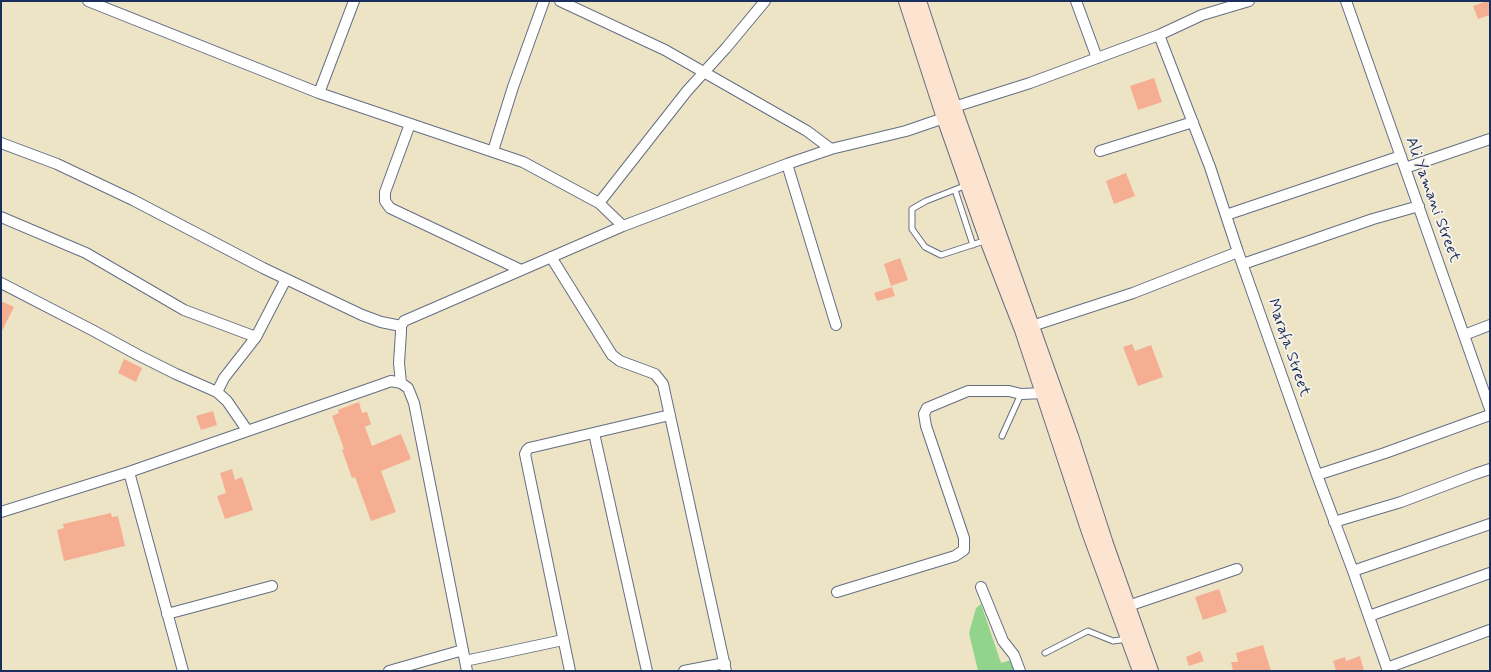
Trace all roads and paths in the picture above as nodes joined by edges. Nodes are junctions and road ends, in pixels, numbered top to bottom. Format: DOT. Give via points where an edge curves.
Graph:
graph roads {
  1 [pos="88,1"];
  2 [pos="354,1"];
  3 [pos="544,1"];
  4 [pos="560,1"];
  5 [pos="765,1"];
  6 [pos="906,1"];
  7 [pos="919,1"];
  8 [pos="1076,1"];
  9 [pos="1248,1"];
  10 [pos="1346,1"];
  11 [pos="1159,36"];
  12 [pos="1097,58"];
  13 [pos="703,72"];
  14 [pos="319,93"];
  15 [pos="954,107"];
  16 [pos="944,118"];
  17 [pos="1192,122"];
  18 [pos="410,124"];
  19 [pos="1490,139"];
  20 [pos="1,143"];
  21 [pos="831,149"];
  22 [pos="493,151"];
  23 [pos="1100,152"];
  24 [pos="1401,156"];
  25 [pos="788,164"];
  26 [pos="1405,168"];
  27 [pos="962,187"];
  28 [pos="598,203"];
  29 [pos="1418,206"];
  30 [pos="977,210"];
  31 [pos="1226,215"];
  32 [pos="1,217"];
  33 [pos="623,226"];
  34 [pos="987,240"];
  35 [pos="973,245"];
  36 [pos="1238,252"];
  37 [pos="551,257"];
  38 [pos="1243,264"];
  39 [pos="521,270"];
  40 [pos="286,279"];
  41 [pos="1,283"];
  42 [pos="836,325"];
  43 [pos="1490,325"];
  44 [pos="401,326"];
  45 [pos="1032,326"];
  46 [pos="1464,335"];
  47 [pos="256,337"];
  48 [pos="401,382"];
  49 [pos="217,392"];
  50 [pos="1044,393"];
  51 [pos="1021,394"];
  52 [pos="1490,409"];
  53 [pos="670,415"];
  54 [pos="1490,415"];
  55 [pos="247,430"];
  56 [pos="594,433"];
  57 [pos="1002,436"];
  58 [pos="1066,439"];
  59 [pos="1490,469"];
  60 [pos="129,472"];
  61 [pos="1317,475"];
  62 [pos="1,512"];
  63 [pos="1334,522"];
  64 [pos="1490,524"];
  65 [pos="1238,569"];
  66 [pos="1353,571"];
  67 [pos="1490,573"];
  68 [pos="272,586"];
  69 [pos="981,587"];
  70 [pos="837,592"];
  71 [pos="1128,606"];
  72 [pos="167,614"];
  73 [pos="1369,616"];
  74 [pos="1490,630"];
  75 [pos="1128,639"];
  76 [pos="563,640"];
  77 [pos="463,650"];
  78 [pos="1045,653"];
  79 [pos="466,666"];
  80 [pos="725,667"];
  81 [pos="1388,669"];
  82 [pos="183,671"];
  83 [pos="389,671"];
  84 [pos="570,671"];
  85 [pos="647,671"];
  86 [pos="684,671"];
  87 [pos="1020,671"];
  88 [pos="1140,671"];
  89 [pos="1151,671"];
  1 -- 14 [label="street"];
  2 -- 14 [label="street"];
  3 -- 22 [label="street"];
  4 -- 13 [label="street" via="665,50"];
  5 -- 13 [label="street"];
  6 -- 16 [label="main road"];
  7 -- 15 [label="main road"];
  8 -- 12 [label="street"];
  9 -- 11 [label="street" via="1202,15"];
  10 -- 24 [label="street, Ali Yamani Street"];
  11 -- 12 [label="street"];
  11 -- 17 [label="street, Marafa Street"];
  12 -- 15 [label="street"];
  13 -- 21 [label="street" via="808,131"];
  13 -- 28 [label="street"];
  14 -- 18 [label="street"];
  15 -- 30 [label="main road"];
  16 -- 21 [label="street" via="906,131"];
  16 -- 27 [label="main road"];
  17 -- 23 [label="street"];
  17 -- 31 [label="street, Marafa Street"];
  18 -- 22 [label="street"];
  18 -- 39 [label="street" via="386,192 385,201 390,208"];
  19 -- 26 [label="street"];
  20 -- 40 [label="street" via="57,164"];
  21 -- 25 [label="street"];
  22 -- 28 [label="street" via="523,162"];
  24 -- 26 [label="street, Ali Yamani Street"];
  24 -- 31 [label="street"];
  25 -- 33 [label="street"];
  25 -- 42 [label="street"];
  26 -- 29 [label="street, Ali Yamani Street"];
  27 -- 30 [label="main road"];
  27 -- 35 [label="lane" via="912,209 912,229 925,248 941,255"];
  28 -- 33 [label="street"];
  29 -- 38 [label="street"];
  29 -- 46 [label="street, Ali Yamani Street"];
  30 -- 34 [label="main road"];
  30 -- 35 [label="lane"];
  30 -- 45 [label="main road"];
  31 -- 36 [label="street, Marafa Street"];
  32 -- 47 [label="street" via="86,253 184,310"];
  33 -- 37 [label="street"];
  34 -- 35 [label="lane"];
  34 -- 50 [label="main road"];
  36 -- 38 [label="street, Marafa Street"];
  36 -- 45 [label="street" via="1133,293"];
  37 -- 39 [label="street"];
  37 -- 53 [label="street" via="612,355 655,374 663,384"];
  38 -- 61 [label="street, Marafa Street"];
  39 -- 44 [label="street" via="404,321"];
  40 -- 44 [label="street" via="362,315"];
  40 -- 47 [label="street"];
  41 -- 49 [label="street" via="144,358"];
  43 -- 46 [label="street"];
  44 -- 48 [label="street"];
  45 -- 58 [label="main road"];
  46 -- 52 [label="street, Ali Yamani Street"];
  47 -- 49 [label="street" via="224,378"];
  48 -- 55 [label="street" via="380,384"];
  48 -- 77 [label="street" via="408,388 414,403"];
  49 -- 55 [label="street" via="227,401"];
  50 -- 51 [label="street"];
  50 -- 58 [label="main road"];
  51 -- 57 [label="lane"];
  51 -- 70 [label="street" via="968,391 927,408 924,414 964,538 964,550 955,556"];
  53 -- 56 [label="street"];
  53 -- 80 [label="street"];
  54 -- 61 [label="street"];
  55 -- 60 [label="street"];
  56 -- 76 [label="street" via="529,448 525,454"];
  56 -- 85 [label="street"];
  58 -- 71 [label="main road"];
  58 -- 75 [label="main road" via="1090,532"];
  59 -- 63 [label="street" via="1401,502"];
  60 -- 62 [label="street"];
  60 -- 72 [label="street"];
  61 -- 63 [label="street, Marafa Street"];
  63 -- 66 [label="street, Marafa Street"];
  64 -- 66 [label="street"];
  65 -- 71 [label="street"];
  66 -- 73 [label="street, Marafa Street"];
  67 -- 73 [label="street"];
  68 -- 72 [label="street"];
  69 -- 87 [label="street" via="1003,641 1014,655"];
  71 -- 89 [label="main road"];
  72 -- 82 [label="street"];
  73 -- 81 [label="street, Marafa Street"];
  74 -- 81 [label="street"];
  75 -- 78 [label="lane" via="1113,641 1088,631"];
  75 -- 88 [label="main road"];
  76 -- 79 [label="street"];
  76 -- 84 [label="street"];
  77 -- 79 [label="street"];
  77 -- 83 [label="street"];
  80 -- 86 [label="street"];
}
